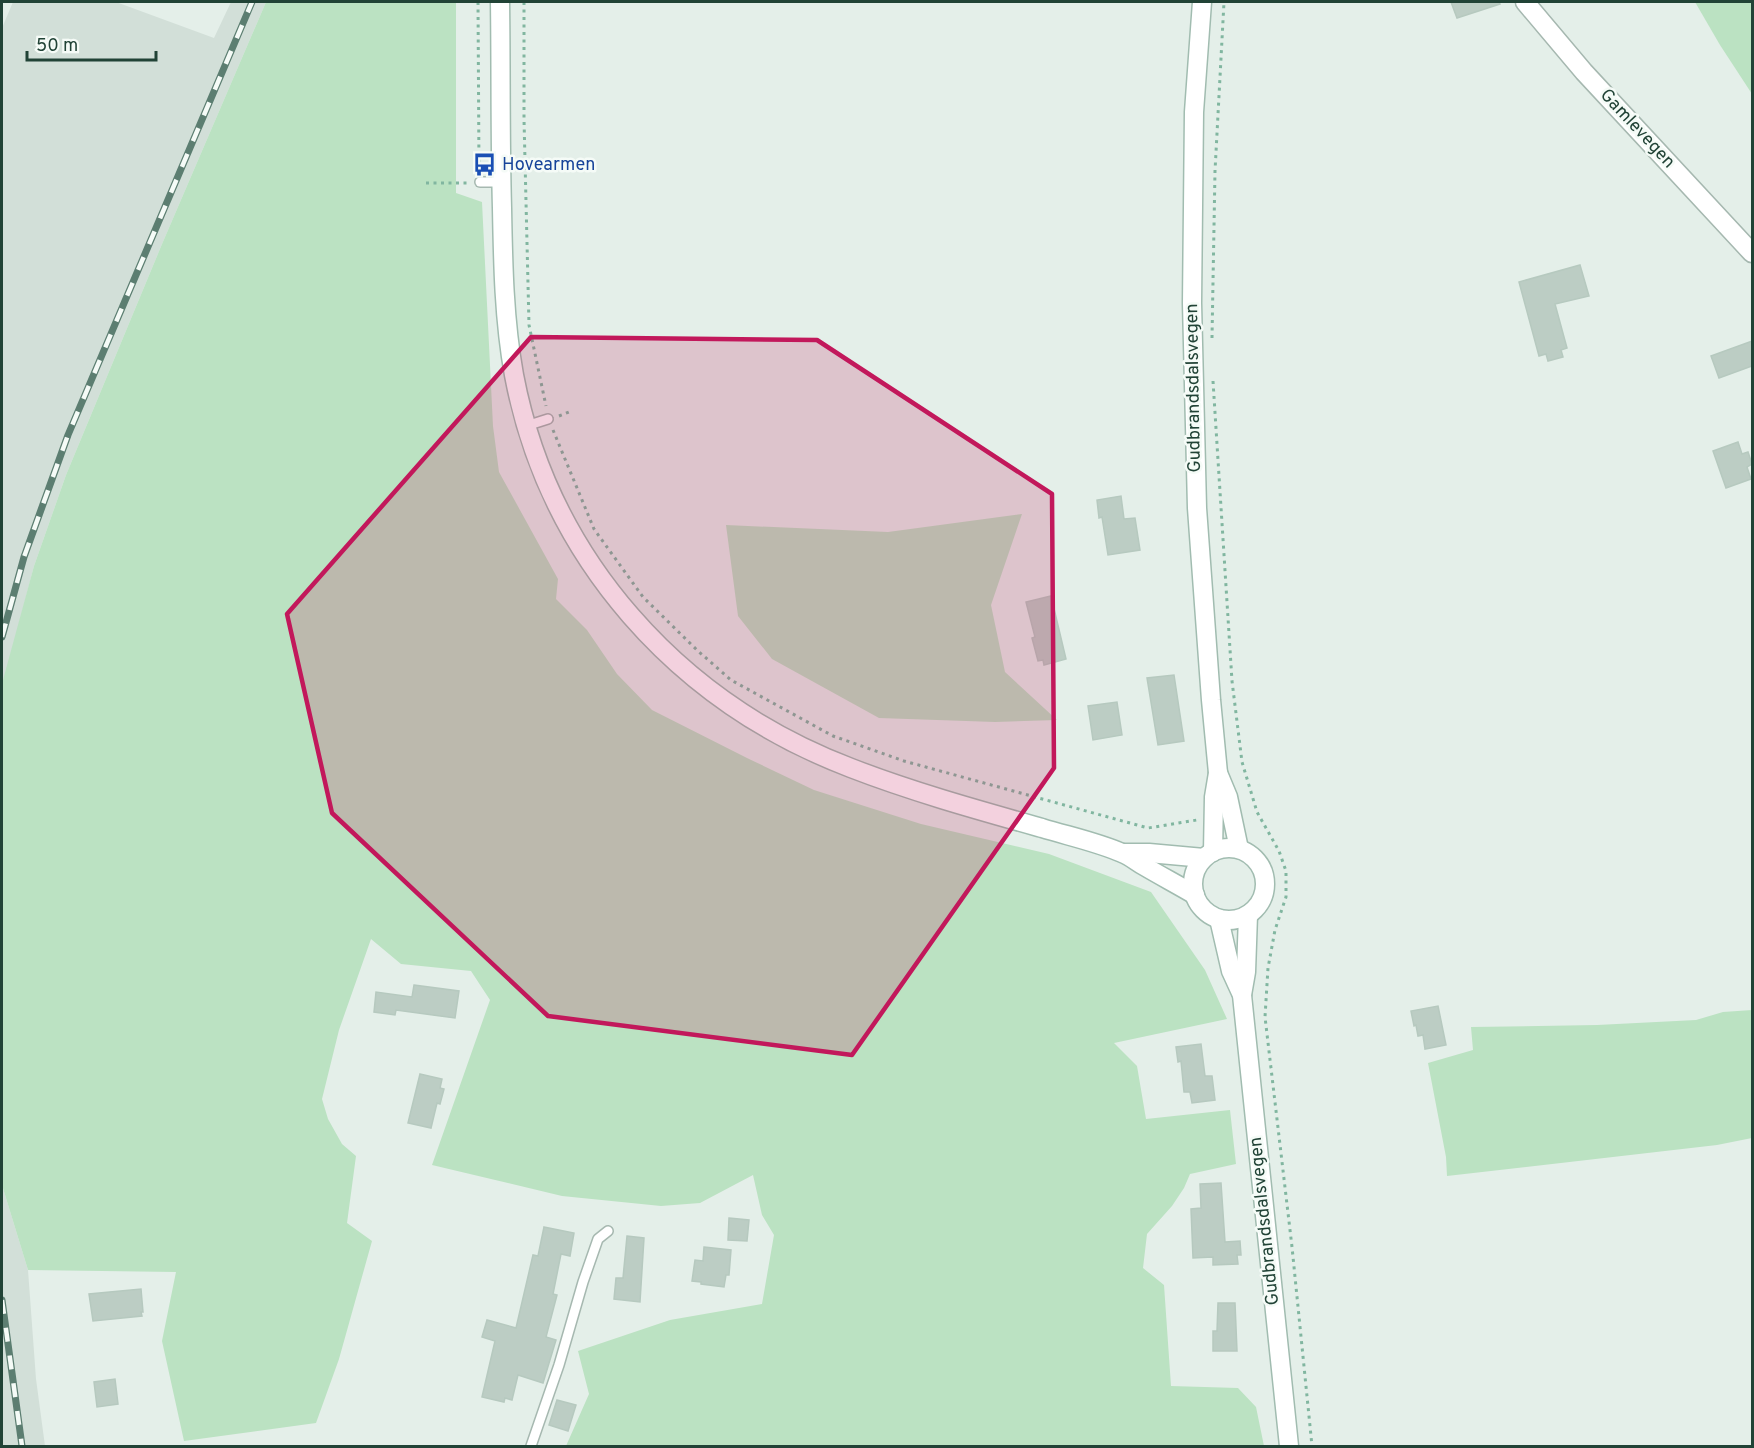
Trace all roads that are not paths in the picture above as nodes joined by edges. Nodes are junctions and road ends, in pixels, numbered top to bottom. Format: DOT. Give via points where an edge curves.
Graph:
graph roads {
  1 [pos="501,2"];
  2 [pos="1202,2"];
  3 [pos="1525,2"];
  4 [pos="501,182"];
  5 [pos="480,183"];
  6 [pos="1752,253"];
  7 [pos="548,419"];
  8 [pos="526,426"];
  9 [pos="1218,773"];
  10 [pos="1239,849"];
  11 [pos="1124,853"];
  12 [pos="1208,855"];
  13 [pos="1195,895"];
  14 [pos="1248,915"];
  15 [pos="1219,919"];
  16 [pos="1242,996"];
  17 [pos="608,1231"];
  18 [pos="531,1446"];
  19 [pos="1289,1446"];
  1 -- 4 [label="main road"];
  2 -- 9 [label="main road, Gudbrandsdalsvegen" via="1191,217 1195,454"];
  3 -- 6 [label="main road, Gamlevegen" via="1584,72"];
  4 -- 5 [label="lane"];
  4 -- 8 [label="main road" via="507,324"];
  7 -- 8 [label="lane"];
  8 -- 11 [label="main road" via="558,507 603,583 657,645 720,699 782,737 852,769"];
  9 -- 10 [label="main road, Gudbrandsdalsvegen" via="1228,797"];
  9 -- 12 [label="main road, Gudbrandsdalsvegen"];
  10 -- 12 [label="main road" via="1226,848"];
  10 -- 14 [label="main road" via="1254,858 1264,874 1263,896"];
  11 -- 12 [label="main road"];
  11 -- 13 [label="main road"];
  12 -- 13 [label="main road" via="1195,874"];
  13 -- 15 [label="main road" via="1204,910"];
  14 -- 15 [label="main road"];
  14 -- 16 [label="main road, Gudbrandsdalsvegen"];
  15 -- 16 [label="main road, Gudbrandsdalsvegen" via="1231,971"];
  16 -- 19 [label="main road, Gudbrandsdalsvegen"];
  17 -- 18 [label="lane" via="598,1239"];
}
